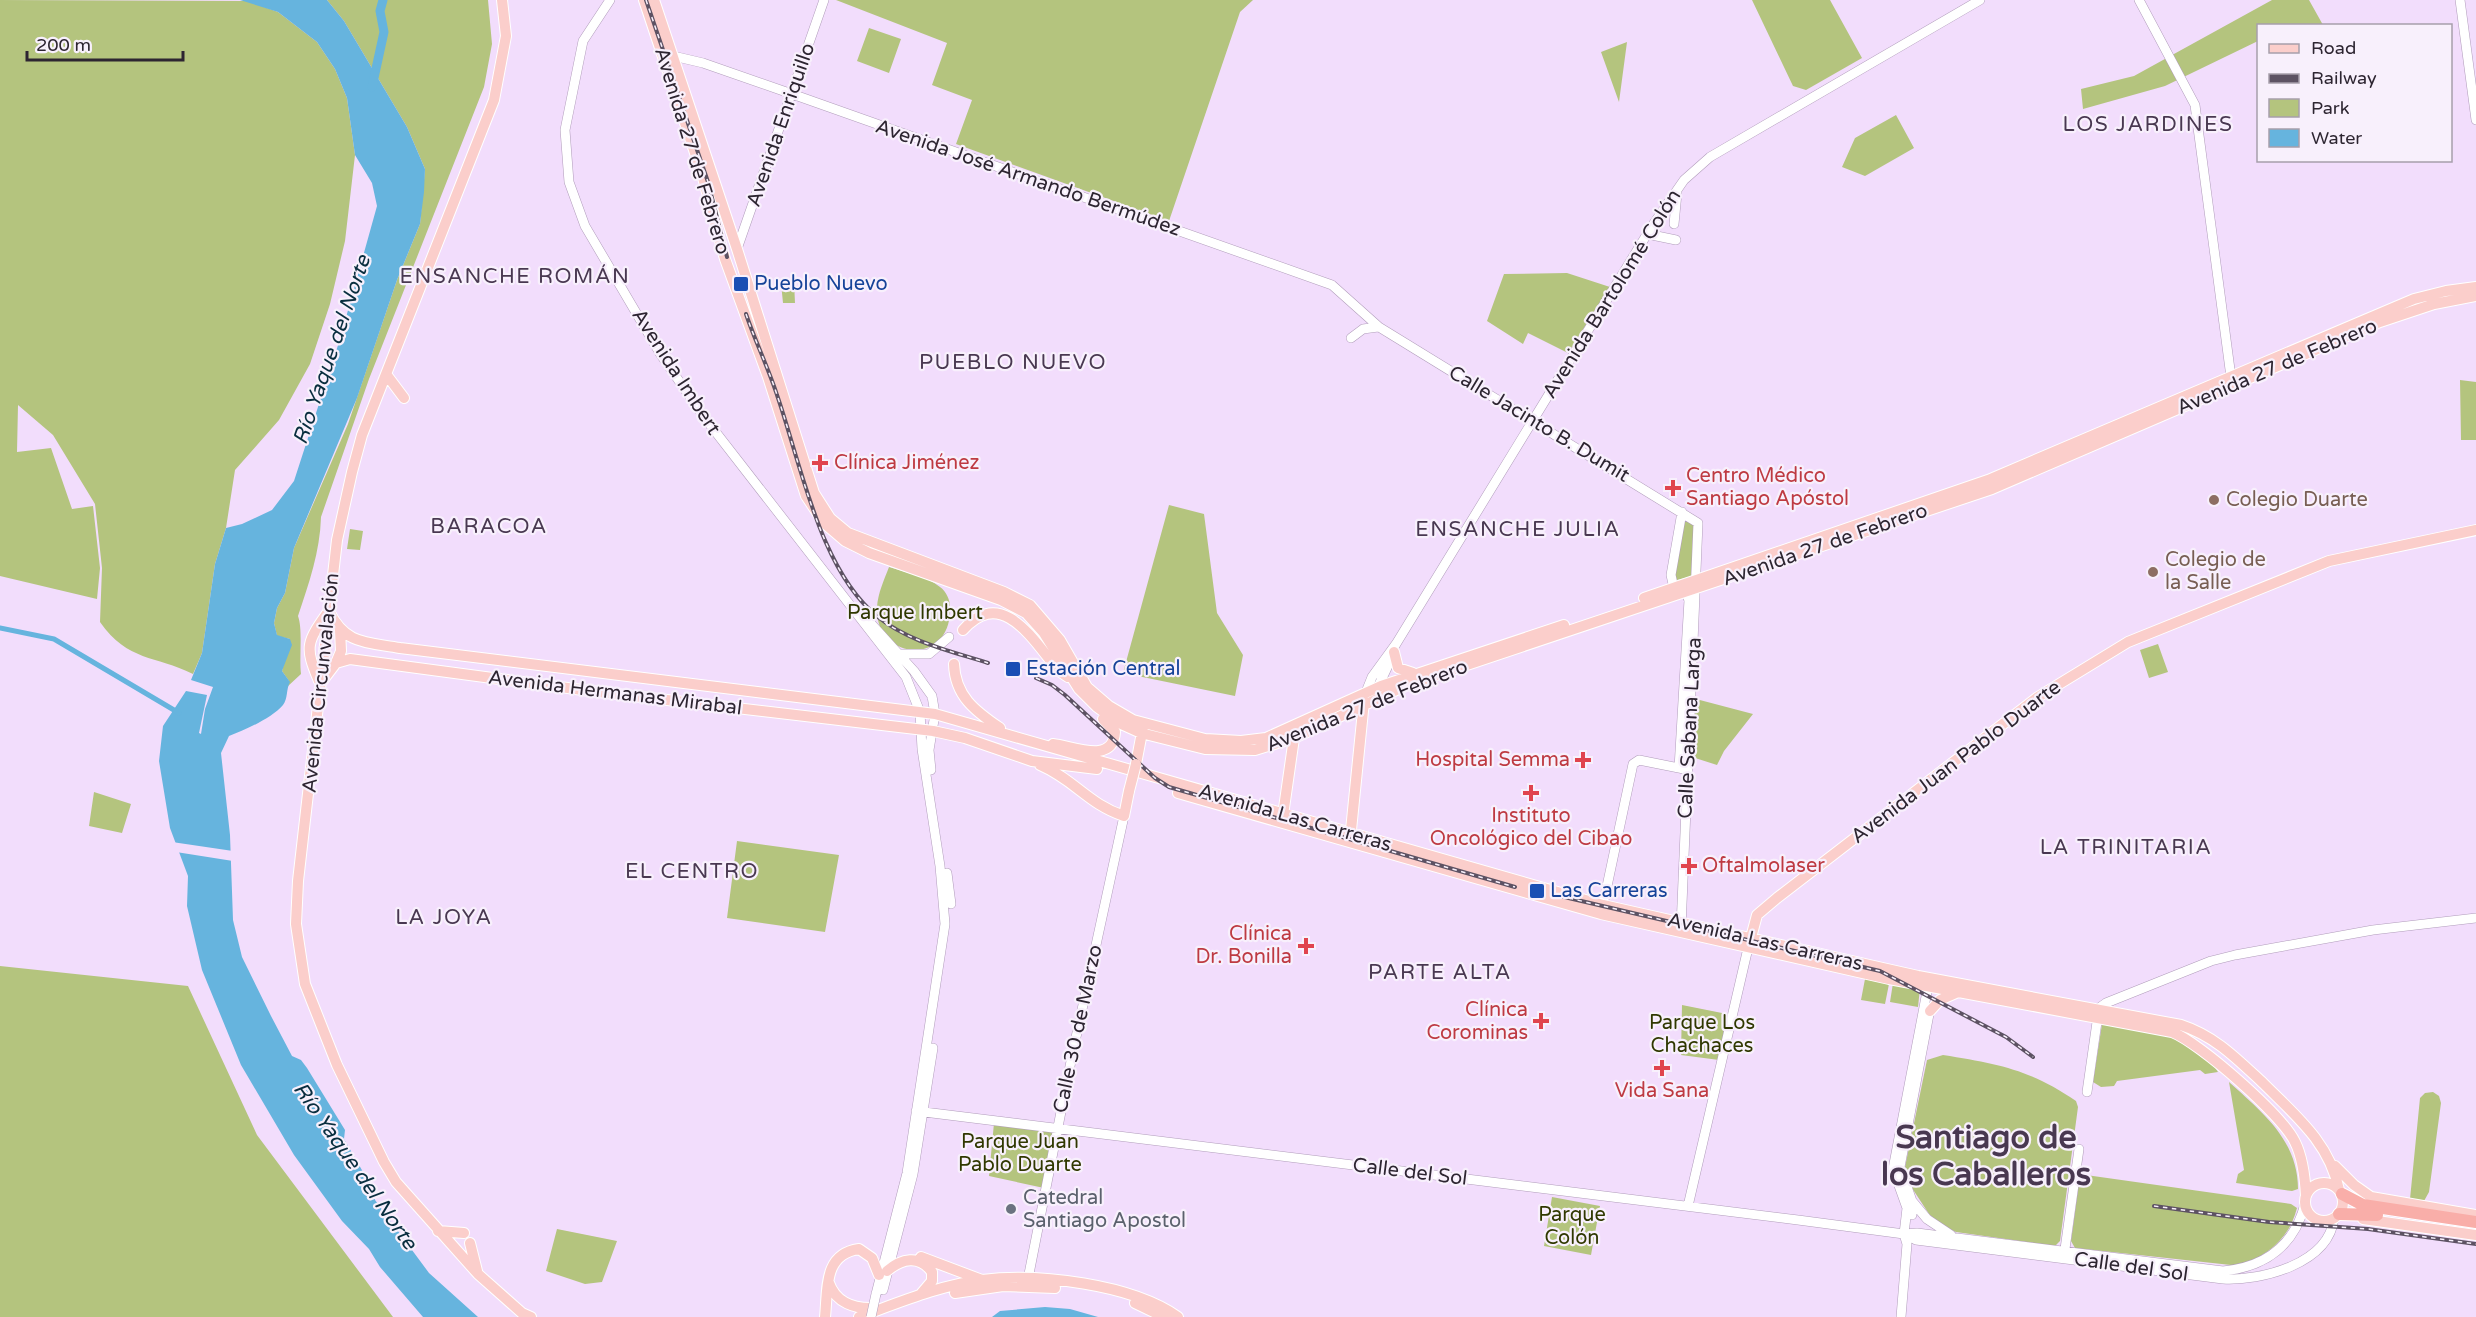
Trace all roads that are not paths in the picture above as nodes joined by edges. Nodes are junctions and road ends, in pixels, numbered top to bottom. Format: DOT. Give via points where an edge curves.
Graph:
graph roads {
  1 [pos="502,0"];
  2 [pos="610,0"];
  3 [pos="644,0"];
  4 [pos="654,0"];
  5 [pos="824,0"];
  6 [pos="1980,0"];
  7 [pos="2139,0"];
  8 [pos="2460,0"];
  9 [pos="668,55"];
  10 [pos="792,94"];
  11 [pos="2476,120"];
  12 [pos="1677,189"];
  13 [pos="1674,224"];
  14 [pos="1647,234"];
  15 [pos="1676,240"];
  16 [pos="737,249"];
  17 [pos="2476,287"];
  18 [pos="2476,296"];
  19 [pos="1379,327"];
  20 [pos="1351,338"];
  21 [pos="386,374"];
  22 [pos="2231,377"];
  23 [pos="404,398"];
  24 [pos="1533,421"];
  25 [pos="1682,512"];
  26 [pos="1698,523"];
  27 [pos="2476,530"];
  28 [pos="2476,536"];
  29 [pos="2451,537"];
  30 [pos="871,549"];
  31 [pos="1689,587"];
  32 [pos="329,611"];
  33 [pos="858,614"];
  34 [pos="331,626"];
  35 [pos="963,630"];
  36 [pos="949,637"];
  37 [pos="1395,648"];
  38 [pos="898,654"];
  39 [pos="954,664"];
  40 [pos="326,666"];
  41 [pos="1059,671"];
  42 [pos="1419,672"];
  43 [pos="1075,676"];
  44 [pos="320,684"];
  45 [pos="1073,690"];
  46 [pos="1370,696"];
  47 [pos="920,712"];
  48 [pos="935,712"];
  49 [pos="1345,713"];
  50 [pos="1360,724"];
  51 [pos="1143,728"];
  52 [pos="921,730"];
  53 [pos="933,731"];
  54 [pos="1013,736"];
  55 [pos="1294,738"];
  56 [pos="1031,742"];
  57 [pos="1065,745"];
  58 [pos="1078,756"];
  59 [pos="1032,761"];
  60 [pos="1683,769"];
  61 [pos="1283,815"];
  62 [pos="1124,816"];
  63 [pos="1350,838"];
  64 [pos="1604,905"];
  65 [pos="2476,918"];
  66 [pos="1681,928"];
  67 [pos="1749,944"];
  68 [pos="1931,983"];
  69 [pos="1959,993"];
  70 [pos="1930,1011"];
  71 [pos="2098,1013"];
  72 [pos="2087,1092"];
  73 [pos="920,1112"];
  74 [pos="1057,1128"];
  75 [pos="2079,1149"];
  76 [pos="2329,1159"];
  77 [pos="2341,1192"];
  78 [pos="2306,1200"];
  79 [pos="1912,1201"];
  80 [pos="2369,1205"];
  81 [pos="1688,1206"];
  82 [pos="2476,1215"];
  83 [pos="2336,1216"];
  84 [pos="2476,1222"];
  85 [pos="2476,1229"];
  86 [pos="438,1231"];
  87 [pos="2476,1235"];
  88 [pos="1908,1237"];
  89 [pos="1959,1239"];
  90 [pos="2065,1255"];
  91 [pos="920,1257"];
  92 [pos="2180,1270"];
  93 [pos="883,1273"];
  94 [pos="478,1274"];
  95 [pos="982,1280"];
  96 [pos="829,1282"];
  97 [pos="1028,1282"];
  98 [pos="910,1299"];
  99 [pos="887,1306"];
  100 [pos="531,1317"];
  101 [pos="825,1317"];
  102 [pos="859,1317"];
  103 [pos="874,1317"];
  104 [pos="1164,1317"];
  105 [pos="1178,1317"];
  106 [pos="1900,1317"];
  1 -- 21 [label="main road, Avenida Circunvalación" via="506,36 494,100"];
  2 -- 33 [label="main road, Avenida Imbert" via="583,41 569,100 565,155 575,202 598,249 668,366 765,498"];
  3 -- 9 [label="main road, Avenida 27 de Febrero"];
  4 -- 9 [label="main road, Avenida 27 de Febrero"];
  5 -- 10 [label="main road, Avenida Enriquillo"];
  6 -- 12 [label="main road, Avenida Bartolomé Colón" via="1710,157"];
  7 -- 22 [label="main road" via="2195,105"];
  8 -- 11 [label="main road"];
  9 -- 10 [label="main road, Avenida José Armando Bermúdez"];
  9 -- 16 [label="main road, Avenida 27 de Febrero"];
  9 -- 30 [label="main road, Avenida 27 de Febrero" via="729,270 806,496 834,533"];
  10 -- 16 [label="main road, Avenida Enriquillo"];
  10 -- 19 [label="main road, Avenida José Armando Bermúdez" via="1324,282 1340,290"];
  12 -- 13 [label="main road"];
  12 -- 14 [label="main road, Avenida Bartolomé Colón"];
  14 -- 15 [label="main road"];
  14 -- 24 [label="main road, Avenida Bartolomé Colón"];
  16 -- 30 [label="main road, Avenida 27 de Febrero" via="814,494 838,526"];
  17 -- 22 [label="main road, Avenida 27 de Febrero" via="2414,299"];
  18 -- 31 [label="main road, Avenida 27 de Febrero" via="2434,304 2380,322 1992,489"];
  19 -- 20 [label="main road" via="1363,328"];
  19 -- 24 [label="main road, Calle Jacinto B. Dumit"];
  21 -- 23 [label="main road"];
  21 -- 32 [label="main road, Avenida Circunvalación" via="352,472 337,540"];
  22 -- 31 [label="main road, Avenida 27 de Febrero" via="1988,480"];
  24 -- 25 [label="main road, Calle Jacinto B. Dumit"];
  24 -- 37 [label="main road, Avenida Bartolomé Colón"];
  25 -- 26 [label="main road, Calle Jacinto B. Dumit"];
  25 -- 31 [label="main road, Calle Sabana Larga" via="1671,580"];
  26 -- 31 [label="main road, Calle Sabana Larga"];
  27 -- 29 [label="main road, Avenida Juan Pablo Duarte"];
  28 -- 29 [label="main road, Avenida Juan Pablo Duarte" via="2454,540"];
  29 -- 67 [label="main road, Avenida Juan Pablo Duarte" via="2357,554 2305,569 2150,632 2097,659 1993,730 1777,898 1757,915"];
  30 -- 43 [label="main road, Avenida 27 de Febrero" via="992,592 1033,619"];
  31 -- 42 [label="main road, Avenida 27 de Febrero"];
  31 -- 46 [label="main road, Avenida 27 de Febrero"];
  31 -- 60 [label="main road, Calle Sabana Larga"];
  32 -- 34 [label="main road"];
  32 -- 34 [label="main road"];
  33 -- 38 [label="main road, Avenida Imbert"];
  33 -- 47 [label="main road, Avenida Imbert" via="906,677"];
  34 -- 40 [label="main road, Avenida Circunvalación"];
  34 -- 40 [label="main road" via="341,651"];
  34 -- 40 [label="main road" via="309,641"];
  34 -- 47 [label="main road, Avenida Hermanas Mirabal" via="352,640 400,648"];
  35 -- 41 [label="main road" via="977,617 1004,615 1017,623"];
  36 -- 38 [label="main road" via="929,654"];
  37 -- 42 [label="main road" via="1396,665 1402,671"];
  37 -- 46 [label="main road, Avenida Bartolomé Colón"];
  38 -- 48 [label="main road, Avenida Imbert" via="932,696"];
  39 -- 54 [label="main road" via="959,688 972,708"];
  40 -- 44 [label="main road"];
  40 -- 44 [label="main road"];
  40 -- 52 [label="main road, Avenida Hermanas Mirabal" via="350,659"];
  41 -- 43 [label="main road"];
  41 -- 45 [label="main road"];
  42 -- 46 [label="main road, Avenida 27 de Febrero"];
  43 -- 45 [label="main road"];
  43 -- 51 [label="main road, Avenida 27 de Febrero" via="1106,714"];
  44 -- 86 [label="main road, Avenida Circunvalación" via="297,903 296,924 305,984 337,1065 384,1162"];
  45 -- 57 [label="main road" via="1113,727 1114,736 1111,745 1101,752"];
  46 -- 49 [label="main road, Avenida 27 de Febrero"];
  46 -- 50 [label="main road"];
  46 -- 51 [label="main road, Avenida 27 de Febrero" via="1256,740 1224,742"];
  47 -- 48 [label="main road, Avenida Las Carreras"];
  47 -- 52 [label="main road, Avenida Imbert"];
  48 -- 53 [label="main road"];
  48 -- 54 [label="main road, Avenida Las Carreras"];
  49 -- 50 [label="main road" via="1359,719"];
  49 -- 55 [label="main road, Avenida 27 de Febrero"];
  50 -- 63 [label="main road"];
  51 -- 55 [label="main road, Avenida 27 de Febrero" via="1223,751 1264,748"];
  51 -- 62 [label="main road, Calle 30 de Marzo, bridge"];
  52 -- 53 [label="main road, Avenida Las Carreras"];
  52 -- 73 [label="main road, Avenida Imbert" via="944,890 945,924"];
  53 -- 59 [label="main road, Avenida Las Carreras"];
  53 -- 73 [label="main road" via="928,750 951,906 947,955"];
  54 -- 56 [label="main road, Avenida Las Carreras"];
  55 -- 61 [label="main road"];
  56 -- 57 [label="main road"];
  56 -- 58 [label="main road, Avenida Las Carreras"];
  57 -- 58 [label="main road"];
  58 -- 61 [label="main road, Avenida Las Carreras"];
  59 -- 62 [label="main road" via="1071,781 1099,807"];
  59 -- 63 [label="main road, Avenida Las Carreras" via="1099,769"];
  60 -- 64 [label="main road" via="1639,760 1633,764"];
  60 -- 66 [label="main road, Calle Sabana Larga"];
  61 -- 63 [label="main road, Avenida Las Carreras"];
  62 -- 74 [label="main road, Calle 30 de Marzo"];
  63 -- 64 [label="main road, Avenida Las Carreras"];
  63 -- 66 [label="main road, Avenida Las Carreras" via="1602,914"];
  64 -- 66 [label="main road, Avenida Las Carreras"];
  65 -- 71 [label="main road" via="2373,930 2211,961 2106,1002"];
  66 -- 67 [label="main road, Avenida Las Carreras"];
  67 -- 68 [label="main road, Avenida Las Carreras"];
  67 -- 81 [label="main road, Avenida Juan Pablo Duarte"];
  68 -- 69 [label="main road, Avenida Las Carreras"];
  68 -- 70 [label="main road"];
  68 -- 71 [label="main road, Avenida Las Carreras"];
  68 -- 88 [label="main road" via="1893,1169 1907,1208"];
  69 -- 70 [label="main road" via="1945,997"];
  69 -- 71 [label="main road, Avenida Las Carreras"];
  70 -- 79 [label="main road" via="1900,1167"];
  71 -- 72 [label="main road"];
  71 -- 76 [label="main road, Avenida Las Carreras" via="2181,1025 2205,1034 2233,1054 2286,1105"];
  71 -- 78 [label="main road, Avenida Las Carreras" via="2172,1032 2211,1056 2290,1133 2301,1159"];
  73 -- 74 [label="main road, Calle del Sol"];
  73 -- 93 [label="main road"];
  74 -- 81 [label="main road, Calle del Sol"];
  74 -- 97 [label="main road, Calle 30 de Marzo"];
  75 -- 90 [label="main road"];
  76 -- 77 [label="main road, Avenida Las Carreras"];
  76 -- 80 [label="main road"];
  77 -- 78 [label="main road" via="2324,1183 2313,1186"];
  77 -- 80 [label="highway"];
  77 -- 83 [label="main road" via="2343,1204"];
  78 -- 83 [label="main road" via="2309,1213 2317,1219"];
  78 -- 92 [label="main road, Calle del Sol" via="2286,1243 2258,1264 2223,1271"];
  79 -- 88 [label="main road"];
  79 -- 89 [label="main road" via="1933,1224"];
  80 -- 82 [label="main road" via="2395,1203"];
  80 -- 83 [label="highway"];
  80 -- 84 [label="highway"];
  80 -- 85 [label="highway"];
  81 -- 88 [label="main road, Calle del Sol"];
  83 -- 87 [label="main road"];
  83 -- 92 [label="main road, Calle del Sol" via="2327,1236 2309,1255 2271,1275 2239,1280"];
  86 -- 94 [label="main road, Avenida Circunvalación"];
  86 -- 94 [label="main road" via="467,1238"];
  88 -- 89 [label="main road, Calle del Sol"];
  88 -- 90 [label="main road, Calle del Sol"];
  88 -- 106 [label="main road"];
  89 -- 90 [label="main road, Calle del Sol"];
  90 -- 92 [label="main road, Calle del Sol"];
  91 -- 95 [label="main road"];
  93 -- 96 [label="main road" via="859,1249 836,1259 829,1269"];
  93 -- 98 [label="main road" via="908,1260 930,1268 931,1285"];
  93 -- 103 [label="main road, bridge"];
  94 -- 100 [label="main road, Avenida Circunvalación"];
  95 -- 97 [label="main road"];
  95 -- 98 [label="main road"];
  96 -- 99 [label="main road" via="839,1298 854,1306"];
  96 -- 101 [label="main road"];
  97 -- 103 [label="main road" via="981,1287"];
  97 -- 104 [label="main road" via="1114,1296"];
  97 -- 105 [label="main road" via="1126,1294"];
  98 -- 99 [label="main road"];
  99 -- 102 [label="main road"];
}
